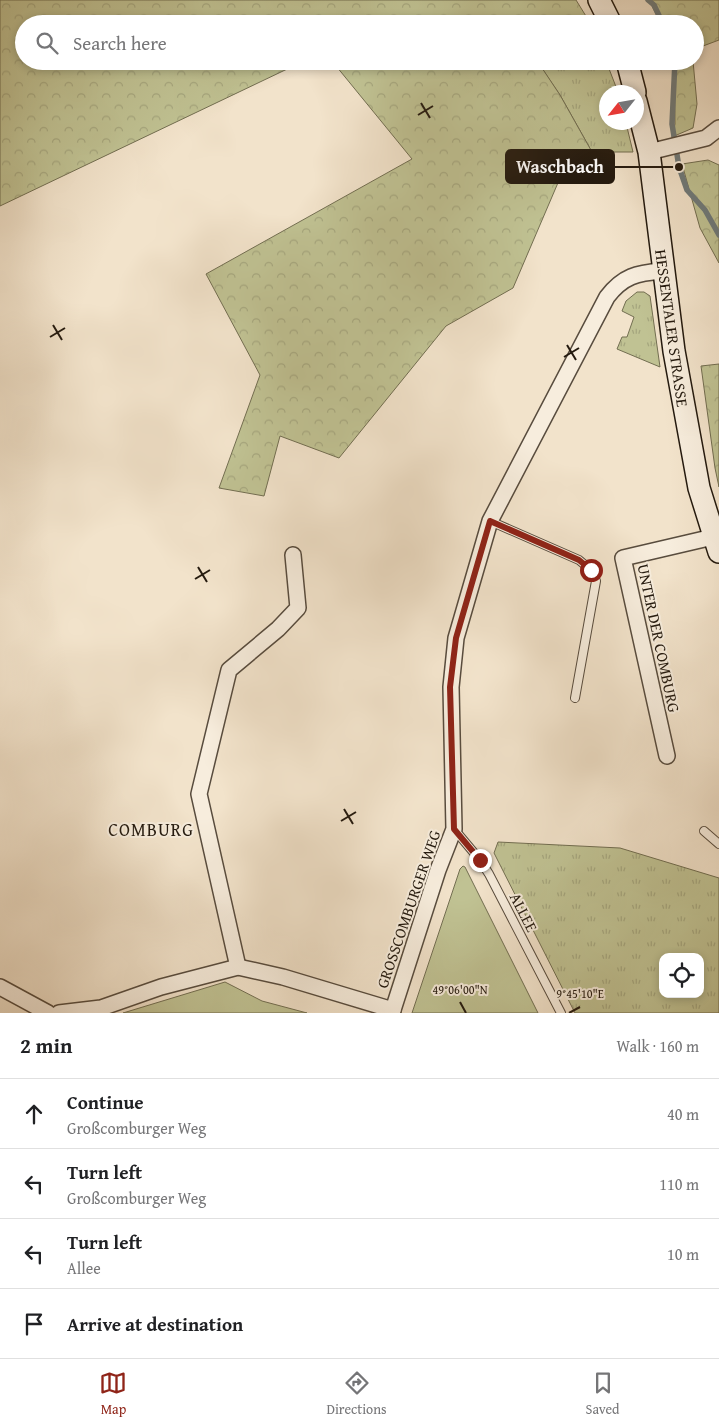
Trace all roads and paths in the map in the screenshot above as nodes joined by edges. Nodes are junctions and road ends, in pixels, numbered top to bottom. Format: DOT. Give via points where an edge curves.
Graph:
graph roads {
  1 [pos="599,0"];
  2 [pos="606,15"];
  3 [pos="629,70"];
  4 [pos="632,85"];
  5 [pos="719,128"];
  6 [pos="643,130"];
  7 [pos="712,141"];
  8 [pos="649,152"];
  9 [pos="662,270"];
  10 [pos="490,521"];
  11 [pos="716,544"];
  12 [pos="293,555"];
  13 [pos="574,698"];
  14 [pos="667,756"];
  15 [pos="454,829"];
  16 [pos="704,831"];
  17 [pos="719,844"];
  18 [pos="238,967"];
  19 [pos="0,987"];
  20 [pos="392,1011"];
  21 [pos="48,1013"];
  22 [pos="59,1013"];
  23 [pos="561,1013"];
  1 -- 2 [label="main road"];
  3 -- 4 [label="main road"];
  5 -- 7 [label="street"];
  6 -- 8 [label="main road, HESSENTALER STRASSE"];
  7 -- 8 [label="street"];
  8 -- 9 [label="main road, HESSENTALER STRASSE"];
  9 -- 10 [label="street, GROSSCOMBURGER WEG" via="627,278 607,297"];
  9 -- 11 [label="main road, HESSENTALER STRASSE" via="697,478"];
  10 -- 13 [label="lane" via="579,560 591,570 596,581"];
  10 -- 15 [label="street, GROSSCOMBURGER WEG" via="456,638 450,687"];
  11 -- 14 [label="street, UNTER DER COMBURG" via="623,558"];
  12 -- 18 [label="street" via="298,608 229,670 199,794"];
  15 -- 20 [label="street, GROSSCOMBURGER WEG"];
  15 -- 23 [label="lane, ALLEE" via="489,874"];
  16 -- 17 [label="lane"];
  18 -- 20 [label="street" via="283,977"];
  18 -- 22 [label="street" via="161,987 101,1008"];
  19 -- 21 [label="street"];
}
